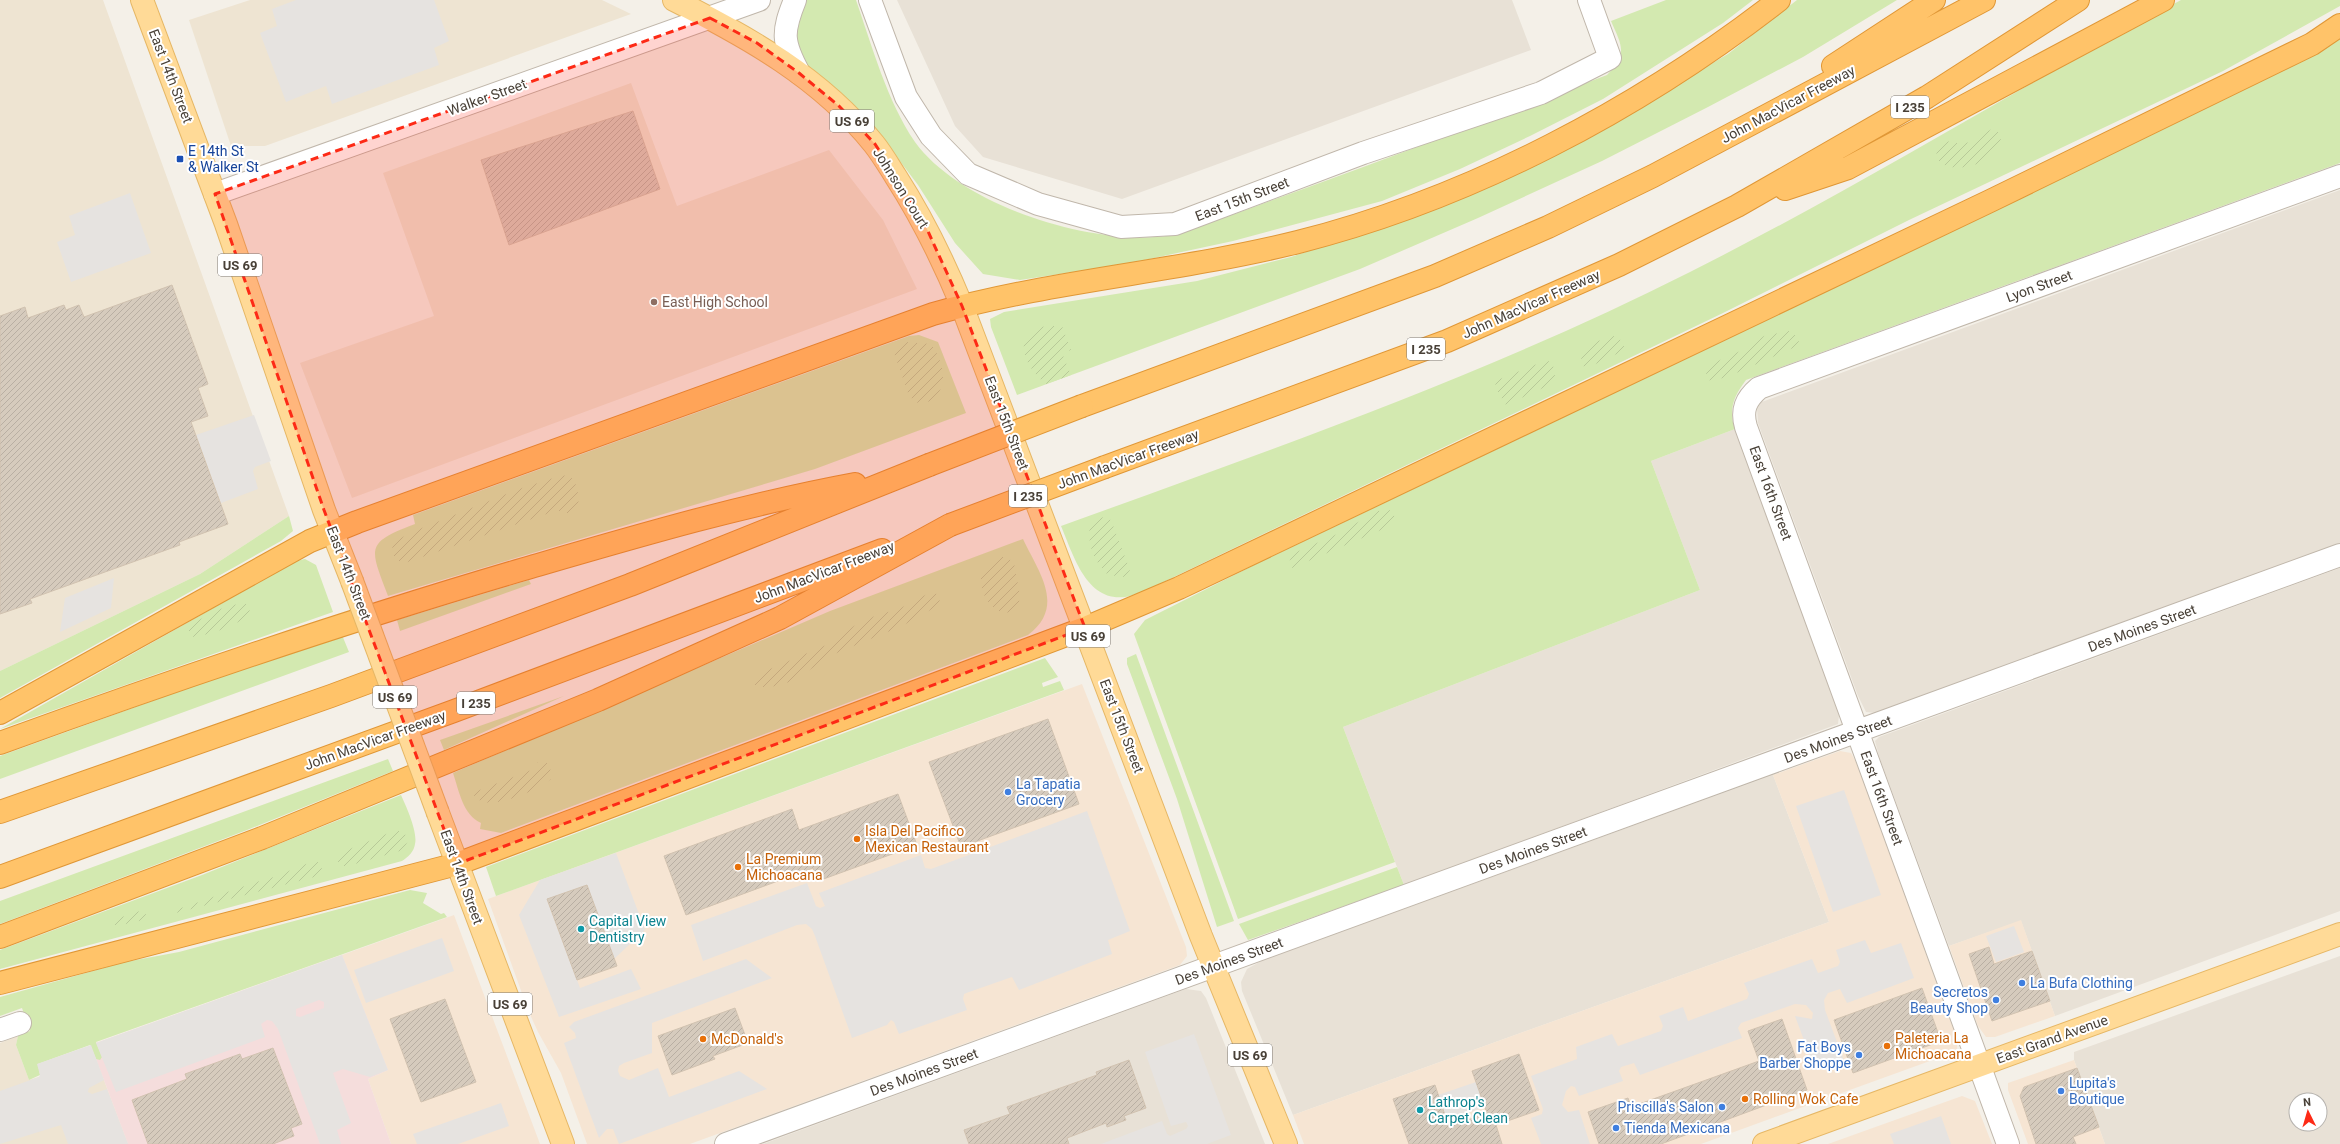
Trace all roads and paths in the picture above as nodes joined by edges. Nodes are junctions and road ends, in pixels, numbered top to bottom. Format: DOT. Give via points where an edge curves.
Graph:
graph roads {
  1 [pos="142,0"];
  2 [pos="674,0"];
  3 [pos="759,0"];
  4 [pos="796,0"];
  5 [pos="870,0"];
  6 [pos="1589,0"];
  7 [pos="1779,0"];
  8 [pos="1934,0"];
  9 [pos="1984,0"];
  10 [pos="2078,0"];
  11 [pos="2163,0"];
  12 [pos="710,18"];
  13 [pos="2340,25"];
  14 [pos="799,73"];
  15 [pos="1706,148"];
  16 [pos="2340,176"];
  17 [pos="215,194"];
  18 [pos="1737,206"];
  19 [pos="962,306"];
  20 [pos="1745,405"];
  21 [pos="901,476"];
  22 [pos="950,525"];
  23 [pos="334,531"];
  24 [pos="2340,555"];
  25 [pos="1085,628"];
  26 [pos="0,713"];
  27 [pos="1858,732"];
  28 [pos="0,743"];
  29 [pos="0,812"];
  30 [pos="457,864"];
  31 [pos="0,877"];
  32 [pos="2340,934"];
  33 [pos="0,937"];
  34 [pos="1214,967"];
  35 [pos="0,983"];
  36 [pos="20,1023"];
  37 [pos="0,1030"];
  38 [pos="1980,1065"];
  39 [pos="563,1144"];
  40 [pos="726,1144"];
  41 [pos="1286,1144"];
  42 [pos="1764,1144"];
  43 [pos="2008,1144"];
  1 -- 17 [label="main road, East 14th Street / US 69"];
  2 -- 12 [label="main road, Johnson Court / US 69"];
  3 -- 12 [label="street, Walker Street"];
  4 -- 14 [label="street" via="789,16 785,36 787,52"];
  5 -- 6 [label="street, East 15th Street" via="906,97 931,136 968,174 1038,204 1121,227 1175,224 1363,153 1541,93 1610,58"];
  7 -- 19 [label="highway" via="1674,75 1615,110 1487,177 1390,215 1299,242 1219,260"];
  8 -- 15 [label="highway"];
  9 -- 15 [label="highway, John MacVicar Freeway"];
  10 -- 18 [label="highway, John MacVicar Freeway / I 235" via="1927,96"];
  11 -- 18 [label="highway" via="1848,168"];
  12 -- 14 [label="main road, Johnson Court / US 69" via="757,43"];
  12 -- 17 [label="street, Walker Street"];
  13 -- 25 [label="highway" via="2312,44 1990,201 1186,584"];
  14 -- 19 [label="main road, Johnson Court / US 69" via="839,106 875,144 921,216"];
  15 -- 21 [label="highway, John MacVicar Freeway, bridge" via="1548,227 1434,276"];
  16 -- 20 [label="street, Lyon Street" via="1759,388 1748,397"];
  17 -- 23 [label="main road, East 14th Street / US 69" via="324,510"];
  18 -- 22 [label="highway, John MacVicar Freeway / I 235, bridge" via="1619,265 1447,341"];
  19 -- 23 [label="highway" via="933,314"];
  19 -- 25 [label="main road, East 15th Street / US 69"];
  20 -- 27 [label="street, East 16th Street" via="1746,427"];
  21 -- 28 [label="highway" via="797,495 719,513 405,604 271,647"];
  21 -- 29 [label="highway, John MacVicar Freeway" via="630,585 330,696"];
  22 -- 31 [label="highway, John MacVicar Freeway / I 235" via="469,706"];
  22 -- 33 [label="highway" via="780,618 598,700 262,838"];
  23 -- 26 [label="highway" via="310,541"];
  23 -- 30 [label="main road, East 14th Street / US 69, bridge"];
  24 -- 27 [label="street, Des Moines Street"];
  25 -- 30 [label="highway"];
  25 -- 34 [label="main road, East 15th Street / US 69"];
  27 -- 34 [label="street, Des Moines Street"];
  27 -- 38 [label="street, East 16th Street"];
  30 -- 35 [label="highway"];
  30 -- 39 [label="main road, East 14th Street / US 69"];
  32 -- 38 [label="main road, East Grand Avenue"];
  34 -- 40 [label="street, Des Moines Street"];
  34 -- 41 [label="main road, East 15th Street / US 69"];
  36 -- 37 [label="street"];
  38 -- 42 [label="main road, East Grand Avenue"];
  38 -- 43 [label="street, East 16th Street"];
}
